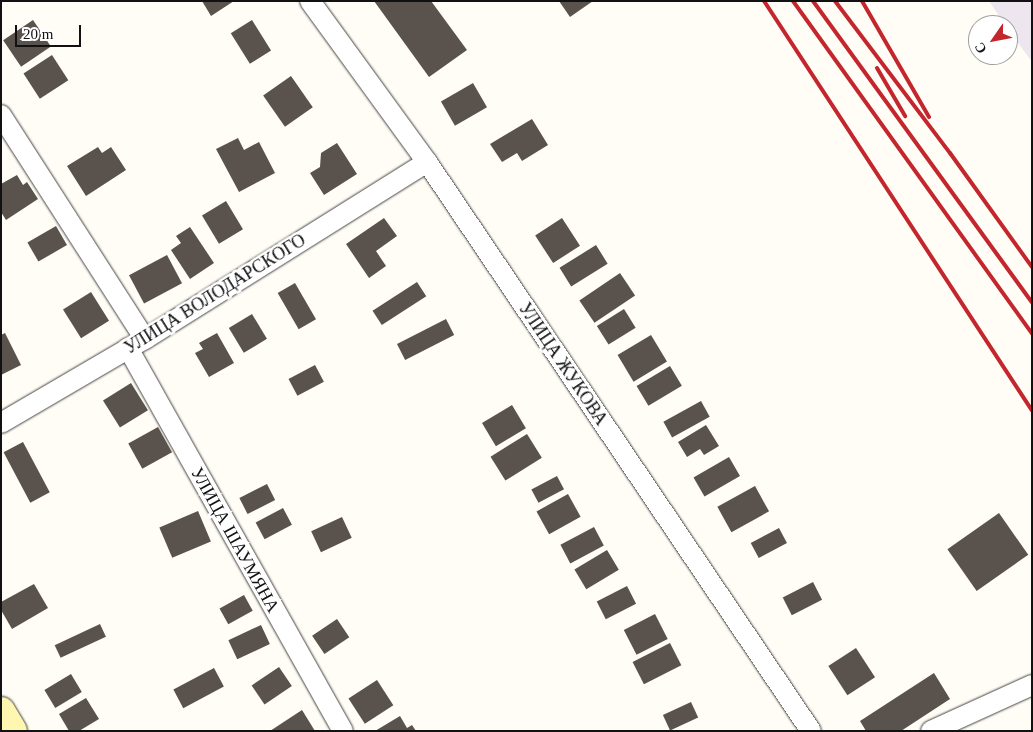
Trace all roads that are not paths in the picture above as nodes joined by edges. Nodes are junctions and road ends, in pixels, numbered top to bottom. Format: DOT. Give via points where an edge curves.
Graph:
graph roads {
  1 [pos="310,1"];
  2 [pos="1,115"];
  3 [pos="427,162"];
  4 [pos="136,344"];
  5 [pos="1,423"];
  6 [pos="1032,686"];
  7 [pos="1,711"];
  8 [pos="13,731"];
  9 [pos="343,731"];
  10 [pos="811,731"];
  11 [pos="931,731"];
  1 -- 3 [label="street, УЛИЦА ЖУКОВА"];
  2 -- 4 [label="street, УЛИЦА ШАУМЯНА"];
  3 -- 4 [label="street, УЛИЦА ВОЛОДАРСКОГО"];
  3 -- 10 [label="street, УЛИЦА ЖУКОВА"];
  4 -- 5 [label="street, УЛИЦА ВОЛОДАРСКОГО"];
  4 -- 9 [label="street, УЛИЦА ШАУМЯНА"];
  6 -- 11 [label="street"];
  7 -- 8 [label="main road"];
}
